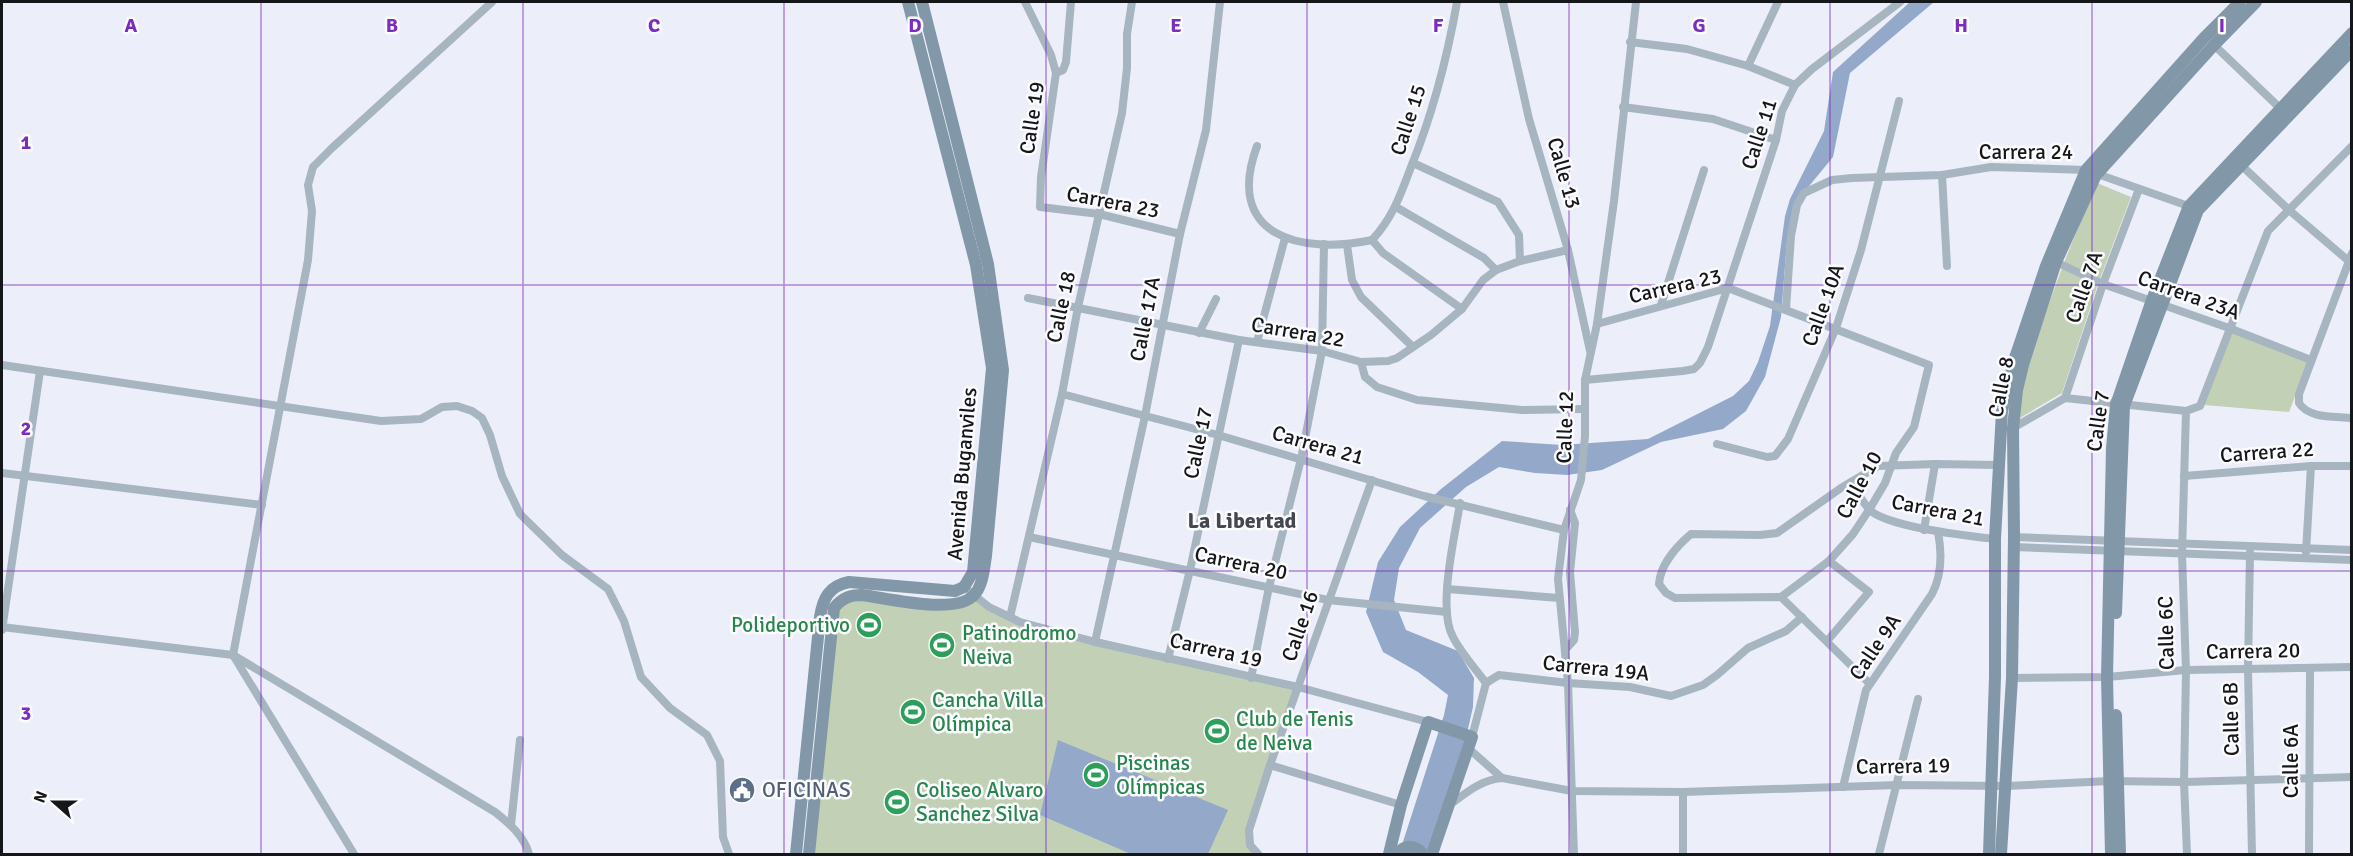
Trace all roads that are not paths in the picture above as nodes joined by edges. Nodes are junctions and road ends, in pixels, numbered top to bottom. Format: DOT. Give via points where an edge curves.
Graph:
graph roads {
  1 [pos="492,2"];
  2 [pos="909,2"];
  3 [pos="922,2"];
  4 [pos="1025,2"];
  5 [pos="1071,2"];
  6 [pos="1132,2"];
  7 [pos="1220,2"];
  8 [pos="1456,2"];
  9 [pos="1503,2"];
  10 [pos="1636,2"];
  11 [pos="1778,2"];
  12 [pos="1900,2"];
  13 [pos="2240,2"];
  14 [pos="2256,2"];
  15 [pos="2352,33"];
  16 [pos="1630,42"];
  17 [pos="2214,45"];
  18 [pos="2352,50"];
  19 [pos="1748,66"];
  20 [pos="1056,73"];
  21 [pos="1795,85"];
  22 [pos="1899,101"];
  23 [pos="1623,107"];
  24 [pos="2285,112"];
  25 [pos="1776,140"];
  26 [pos="1257,146"];
  27 [pos="2352,146"];
  28 [pos="1413,163"];
  29 [pos="2242,166"];
  30 [pos="1704,170"];
  31 [pos="2091,173"];
  32 [pos="1942,175"];
  33 [pos="1881,176"];
  34 [pos="2139,189"];
  35 [pos="1040,207"];
  36 [pos="1396,207"];
  37 [pos="2194,208"];
  38 [pos="2289,210"];
  39 [pos="1099,214"];
  40 [pos="1180,234"];
  41 [pos="1285,238"];
  42 [pos="1372,240"];
  43 [pos="1324,244"];
  44 [pos="1347,245"];
  45 [pos="1568,250"];
  46 [pos="2350,259"];
  47 [pos="1520,261"];
  48 [pos="2056,262"];
  49 [pos="1947,266"];
  50 [pos="1496,270"];
  51 [pos="2103,284"];
  52 [pos="1728,288"];
  53 [pos="1028,298"];
  54 [pos="1216,299"];
  55 [pos="2157,302"];
  56 [pos="1661,305"];
  57 [pos="1078,307"];
  58 [pos="1462,309"];
  59 [pos="1785,309"];
  60 [pos="1597,324"];
  61 [pos="1163,325"];
  62 [pos="1836,328"];
  63 [pos="2229,328"];
  64 [pos="1199,333"];
  65 [pos="1239,340"];
  66 [pos="1257,342"];
  67 [pos="1413,347"];
  68 [pos="1322,351"];
  69 [pos="1590,354"];
  70 [pos="2311,360"];
  71 [pos="1361,362"];
  72 [pos="2,365"];
  73 [pos="1929,365"];
  74 [pos="40,371"];
  75 [pos="1586,380"];
  76 [pos="1062,394"];
  77 [pos="2065,398"];
  78 [pos="2120,405"];
  79 [pos="280,407"];
  80 [pos="1584,409"];
  81 [pos="2186,411"];
  82 [pos="1145,416"];
  83 [pos="2352,418"];
  84 [pos="2013,428"];
  85 [pos="1218,435"];
  86 [pos="1717,444"];
  87 [pos="1300,459"];
  88 [pos="1935,464"];
  89 [pos="1998,465"];
  90 [pos="1891,466"];
  91 [pos="2311,466"];
  92 [pos="2352,466"];
  93 [pos="2,473"];
  94 [pos="24,476"];
  95 [pos="2184,476"];
  96 [pos="1372,480"];
  97 [pos="1851,482"];
  98 [pos="1456,503"];
  99 [pos="262,505"];
  100 [pos="1570,510"];
  101 [pos="1869,510"];
  102 [pos="1564,530"];
  103 [pos="1924,530"];
  104 [pos="1938,532"];
  105 [pos="1029,537"];
  106 [pos="1995,539"];
  107 [pos="2014,542"];
  108 [pos="2182,544"];
  109 [pos="2113,547"];
  110 [pos="2250,547"];
  111 [pos="2307,549"];
  112 [pos="2352,550"];
  113 [pos="2182,554"];
  114 [pos="1113,555"];
  115 [pos="2250,557"];
  116 [pos="2306,559"];
  117 [pos="2352,560"];
  118 [pos="1830,561"];
  119 [pos="1190,570"];
  120 [pos="1269,587"];
  121 [pos="1447,589"];
  122 [pos="969,591"];
  123 [pos="1781,597"];
  124 [pos="1559,598"];
  125 [pos="1329,600"];
  126 [pos="1447,612"];
  127 [pos="1010,617"];
  128 [pos="1802,617"];
  129 [pos="2,628"];
  130 [pos="1827,641"];
  131 [pos="1095,642"];
  132 [pos="1564,650"];
  133 [pos="233,656"];
  134 [pos="1168,659"];
  135 [pos="2310,668"];
  136 [pos="2352,668"];
  137 [pos="2248,669"];
  138 [pos="2186,670"];
  139 [pos="2110,676"];
  140 [pos="1251,678"];
  141 [pos="2012,678"];
  142 [pos="1486,683"];
  143 [pos="1568,683"];
  144 [pos="1870,684"];
  145 [pos="1298,687"];
  146 [pos="1918,699"];
  147 [pos="1432,724"];
  148 [pos="520,740"];
  149 [pos="1469,740"];
  150 [pos="1270,765"];
  151 [pos="2352,777"];
  152 [pos="1502,778"];
  153 [pos="2250,779"];
  154 [pos="2308,779"];
  155 [pos="2113,781"];
  156 [pos="2184,782"];
  157 [pos="1898,784"];
  158 [pos="1992,786"];
  159 [pos="2006,786"];
  160 [pos="1843,787"];
  161 [pos="1572,791"];
  162 [pos="1683,792"];
  163 [pos="1401,805"];
  164 [pos="1448,807"];
  165 [pos="511,825"];
  166 [pos="1421,852"];
  167 [pos="1256,853"];
  168 [pos="354,855"];
  169 [pos="529,855"];
  170 [pos="729,855"];
  171 [pos="796,855"];
  172 [pos="809,855"];
  173 [pos="1389,855"];
  174 [pos="1398,855"];
  175 [pos="1574,855"];
  176 [pos="1683,855"];
  177 [pos="1879,855"];
  178 [pos="1989,855"];
  179 [pos="2001,855"];
  180 [pos="2111,855"];
  181 [pos="2120,855"];
  182 [pos="2187,855"];
  183 [pos="2252,855"];
  184 [pos="2309,855"];
  1 -- 79 [label="street" via="314,167 308,185 312,211 308,260"];
  2 -- 122 [label="main road, Avenida Buganviles" via="976,265 992,368"];
  3 -- 122 [label="main road, Avenida Buganviles" via="988,264 1003,370 986,556 981,581"];
  4 -- 20 [label="street"];
  5 -- 20 [label="street, Calle 19" via="1066,62 1063,70"];
  6 -- 39 [label="street, Calle 18" via="1122,113"];
  7 -- 40 [label="street, Calle 17A" via="1206,130"];
  8 -- 28 [label="street, Calle 15" via="1432,112"];
  9 -- 45 [label="street, Calle 13" via="1529,118"];
  10 -- 16 [label="street, Calle 12"];
  11 -- 19 [label="street"];
  12 -- 21 [label="street, Calle 11"];
  13 -- 31 [label="main road, Calle 8" via="2204,38"];
  14 -- 17 [label="main road, Calle 8"];
  15 -- 24 [label="main road, Calle 7"];
  16 -- 19 [label="street" via="1687,49"];
  16 -- 23 [label="street, Calle 12"];
  17 -- 24 [label="street"];
  17 -- 31 [label="main road, Calle 8"];
  18 -- 24 [label="main road, Calle 7"];
  19 -- 21 [label="street"];
  20 -- 35 [label="street, Calle 19"];
  21 -- 25 [label="street, Calle 11" via="1782,111"];
  22 -- 33 [label="street, Calle 10A"];
  23 -- 25 [label="street" via="1713,119"];
  23 -- 60 [label="street, Calle 12"];
  24 -- 29 [label="main road, Calle 7"];
  24 -- 37 [label="main road, Calle 7"];
  25 -- 52 [label="street, Calle 11"];
  26 -- 41 [label="street" via="1250,178 1251,201 1262,224"];
  27 -- 38 [label="street"];
  28 -- 36 [label="street, Calle 15"];
  28 -- 47 [label="street" via="1498,202 1518,235"];
  29 -- 37 [label="main road, Calle 7"];
  29 -- 38 [label="street"];
  30 -- 56 [label="street"];
  31 -- 32 [label="street, Carrera 24" via="1991,167"];
  31 -- 34 [label="street, Carrera 24"];
  31 -- 48 [label="main road, Calle 8"];
  31 -- 89 [label="main road, Calle 8" via="2046,266 2014,361 2002,411"];
  32 -- 33 [label="street, Carrera 24"];
  32 -- 49 [label="street"];
  33 -- 59 [label="street, Carrera 24" via="1832,180 1804,193 1797,205"];
  33 -- 62 [label="street, Calle 10A"];
  34 -- 37 [label="street, Carrera 24"];
  34 -- 51 [label="street, Calle 7A"];
  35 -- 39 [label="street, Carrera 23"];
  36 -- 42 [label="street, Calle 15"];
  36 -- 50 [label="street" via="1484,258"];
  37 -- 55 [label="main road, Calle 7"];
  38 -- 46 [label="street"];
  38 -- 63 [label="street" via="2268,231"];
  39 -- 40 [label="street, Carrera 23"];
  39 -- 57 [label="street, Calle 18"];
  40 -- 61 [label="street, Calle 17A"];
  41 -- 43 [label="street"];
  41 -- 66 [label="street"];
  42 -- 44 [label="street"];
  42 -- 58 [label="street" via="1383,253"];
  43 -- 44 [label="street"];
  43 -- 68 [label="street"];
  44 -- 67 [label="street" via="1352,280 1361,297"];
  45 -- 47 [label="street"];
  45 -- 69 [label="street, Calle 13"];
  46 -- 70 [label="street"];
  47 -- 50 [label="street"];
  48 -- 51 [label="street, Carrera 23A"];
  48 -- 84 [label="main road, Calle 8" via="2023,365"];
  50 -- 58 [label="street" via="1483,280"];
  51 -- 55 [label="street, Carrera 23A"];
  51 -- 77 [label="street, Calle 7A"];
  52 -- 56 [label="street, Carrera 23"];
  52 -- 59 [label="street, Carrera 23"];
  52 -- 75 [label="street" via="1708,347 1694,369"];
  53 -- 57 [label="street, Carrera 22"];
  54 -- 64 [label="street"];
  55 -- 63 [label="street, Carrera 23A"];
  55 -- 78 [label="main road, Calle 7"];
  56 -- 60 [label="street, Carrera 23"];
  57 -- 61 [label="street, Carrera 22"];
  57 -- 76 [label="street, Calle 18"];
  58 -- 67 [label="street"];
  59 -- 62 [label="street, Carrera 23"];
  60 -- 69 [label="street, Calle 12"];
  61 -- 64 [label="street, Carrera 22"];
  61 -- 82 [label="street, Calle 17A"];
  62 -- 73 [label="street, Carrera 23"];
  62 -- 86 [label="street, Calle 10A" via="1775,456"];
  63 -- 70 [label="street, Carrera 23A"];
  63 -- 81 [label="street" via="2200,406"];
  64 -- 65 [label="street, Carrera 22"];
  65 -- 66 [label="street, Carrera 22"];
  65 -- 85 [label="street, Calle 17"];
  66 -- 68 [label="street, Carrera 22"];
  67 -- 71 [label="street" via="1388,361"];
  68 -- 71 [label="street, Carrera 22"];
  68 -- 87 [label="street"];
  69 -- 75 [label="street, Calle 12"];
  70 -- 83 [label="street" via="2299,403 2317,414"];
  71 -- 80 [label="street, Carrera 22" via="1365,377 1377,387 1417,400 1522,410"];
  72 -- 74 [label="street"];
  73 -- 90 [label="street, Calle 10" via="1914,427"];
  74 -- 79 [label="street"];
  74 -- 94 [label="street"];
  75 -- 80 [label="street, Calle 12"];
  76 -- 82 [label="street, Carrera 21"];
  76 -- 105 [label="street, Calle 18"];
  77 -- 78 [label="street"];
  77 -- 84 [label="street"];
  78 -- 81 [label="street"];
  78 -- 109 [label="main road, Calle 7"];
  79 -- 99 [label="street"];
  79 -- 170 [label="street" via="381,421 421,419 442,407 458,406 482,418 520,514 562,555 608,589 624,621 641,677 670,708 707,735 720,761 723,837"];
  80 -- 100 [label="street, Calle 12" via="1581,480"];
  81 -- 95 [label="street, Calle 6C"];
  82 -- 85 [label="street, Carrera 21"];
  82 -- 114 [label="street, Calle 17A"];
  84 -- 107 [label="main road, Calle 8"];
  85 -- 87 [label="street, Carrera 21"];
  85 -- 119 [label="street, Calle 17"];
  87 -- 96 [label="street, Carrera 21"];
  87 -- 120 [label="street"];
  88 -- 89 [label="street"];
  88 -- 90 [label="street"];
  88 -- 103 [label="street"];
  89 -- 106 [label="main road, Calle 8"];
  90 -- 97 [label="street" via="1878,466"];
  90 -- 101 [label="street, Calle 10"];
  91 -- 92 [label="street, Carrera 22"];
  91 -- 95 [label="street, Carrera 22"];
  91 -- 111 [label="street"];
  93 -- 94 [label="street"];
  94 -- 99 [label="street"];
  94 -- 129 [label="street"];
  95 -- 108 [label="street, Calle 6C"];
  96 -- 98 [label="street, Carrera 21"];
  96 -- 125 [label="street, Calle 16"];
  97 -- 101 [label="street, Carrera 21"];
  97 -- 123 [label="street" via="1778,533 1691,534 1659,574 1659,584 1675,598"];
  98 -- 102 [label="street, Carrera 21"];
  98 -- 121 [label="street"];
  99 -- 133 [label="street"];
  100 -- 102 [label="street, Calle 12"];
  100 -- 132 [label="street" via="1575,523 1570,572 1575,632 1574,640"];
  101 -- 103 [label="street, Carrera 21"];
  101 -- 118 [label="street, Calle 10"];
  102 -- 124 [label="street, Calle 12"];
  103 -- 104 [label="street, Carrera 21"];
  104 -- 106 [label="street, Carrera 21"];
  104 -- 144 [label="street, Calle 9A" via="1938,583"];
  105 -- 114 [label="street, Carrera 20"];
  105 -- 127 [label="street, Calle 18"];
  106 -- 158 [label="main road, Calle 8"];
  107 -- 109 [label="street"];
  107 -- 141 [label="main road, Calle 8"];
  108 -- 109 [label="street"];
  108 -- 110 [label="street"];
  108 -- 113 [label="street, Calle 6C"];
  109 -- 113 [label="street"];
  109 -- 139 [label="main road, Calle 7"];
  110 -- 111 [label="street"];
  110 -- 115 [label="street, Calle 6B"];
  111 -- 112 [label="street"];
  111 -- 116 [label="street"];
  113 -- 115 [label="street"];
  113 -- 138 [label="street, Calle 6C"];
  114 -- 119 [label="street, Carrera 20"];
  114 -- 131 [label="street, Calle 17A"];
  115 -- 116 [label="street"];
  115 -- 137 [label="street, Calle 6B"];
  116 -- 117 [label="street"];
  118 -- 123 [label="street, Calle 10"];
  118 -- 130 [label="street" via="1869,592"];
  119 -- 120 [label="street, Carrera 20"];
  119 -- 134 [label="street, Calle 17"];
  120 -- 125 [label="street, Carrera 20"];
  120 -- 140 [label="street"];
  121 -- 124 [label="street"];
  121 -- 126 [label="street"];
  122 -- 127 [label="street, Carrera 19"];
  122 -- 171 [label="main road, Avenida Buganviles" via="849,582 837,584 825,597"];
  122 -- 172 [label="main road" via="960,603 948,605 851,595 834,608"];
  123 -- 128 [label="street"];
  124 -- 132 [label="street, Calle 12"];
  125 -- 126 [label="street, Carrera 20"];
  125 -- 145 [label="street, Calle 16"];
  126 -- 142 [label="street" via="1453,638"];
  127 -- 131 [label="street, Carrera 19"];
  128 -- 130 [label="street"];
  128 -- 143 [label="street, Carrera 19A" via="1786,631 1748,648 1703,685 1671,696 1630,687"];
  129 -- 133 [label="street"];
  130 -- 144 [label="street"];
  131 -- 134 [label="street, Carrera 19"];
  132 -- 143 [label="street, Calle 12"];
  133 -- 165 [label="street"];
  133 -- 168 [label="street"];
  134 -- 140 [label="street, Carrera 19"];
  135 -- 136 [label="street, Carrera 20"];
  135 -- 137 [label="street, Carrera 20"];
  135 -- 154 [label="street, Calle 6A"];
  137 -- 138 [label="street, Carrera 20"];
  137 -- 153 [label="street, Calle 6B"];
  138 -- 139 [label="street, Carrera 20"];
  138 -- 156 [label="street, Calle 6C"];
  139 -- 141 [label="street, Carrera 20"];
  139 -- 155 [label="main road, Calle 7"];
  140 -- 145 [label="street, Carrera 19"];
  141 -- 159 [label="main road, Calle 8"];
  142 -- 143 [label="street, Carrera 19A" via="1499,675"];
  142 -- 149 [label="street"];
  143 -- 161 [label="street, Calle 12"];
  144 -- 160 [label="street, Calle 9A" via="1863,698"];
  145 -- 147 [label="street, Carrera 19"];
  145 -- 150 [label="street, Calle 16"];
  146 -- 157 [label="street"];
  147 -- 149 [label="main road, Carrera 19"];
  147 -- 163 [label="main road"];
  148 -- 165 [label="street"];
  149 -- 152 [label="street, Carrera 19"];
  149 -- 164 [label="main road"];
  150 -- 163 [label="street"];
  150 -- 167 [label="street, Calle 16" via="1248,839"];
  151 -- 154 [label="street, Carrera 19"];
  152 -- 161 [label="street, Carrera 19"];
  152 -- 164 [label="street" via="1485,781"];
  153 -- 154 [label="street, Carrera 19"];
  153 -- 156 [label="street, Carrera 19"];
  153 -- 183 [label="street, Calle 6B"];
  154 -- 184 [label="street, Calle 6A"];
  155 -- 156 [label="street, Carrera 19"];
  155 -- 159 [label="street, Carrera 19"];
  155 -- 180 [label="main road, Calle 7"];
  155 -- 181 [label="main road, Calle 7"];
  156 -- 182 [label="street, Calle 6C"];
  157 -- 158 [label="street, Carrera 19"];
  157 -- 160 [label="street, Carrera 19"];
  157 -- 177 [label="street"];
  158 -- 159 [label="street, Carrera 19"];
  158 -- 178 [label="main road, Calle 8"];
  159 -- 179 [label="main road, Calle 8"];
  160 -- 162 [label="street, Carrera 19"];
  161 -- 162 [label="street, Carrera 19"];
  161 -- 175 [label="street, Calle 12"];
  162 -- 176 [label="street"];
  163 -- 173 [label="main road"];
  164 -- 166 [label="main road"];
  165 -- 169 [label="street"];
  166 -- 174 [label="main road" via="1403,848"];
}
